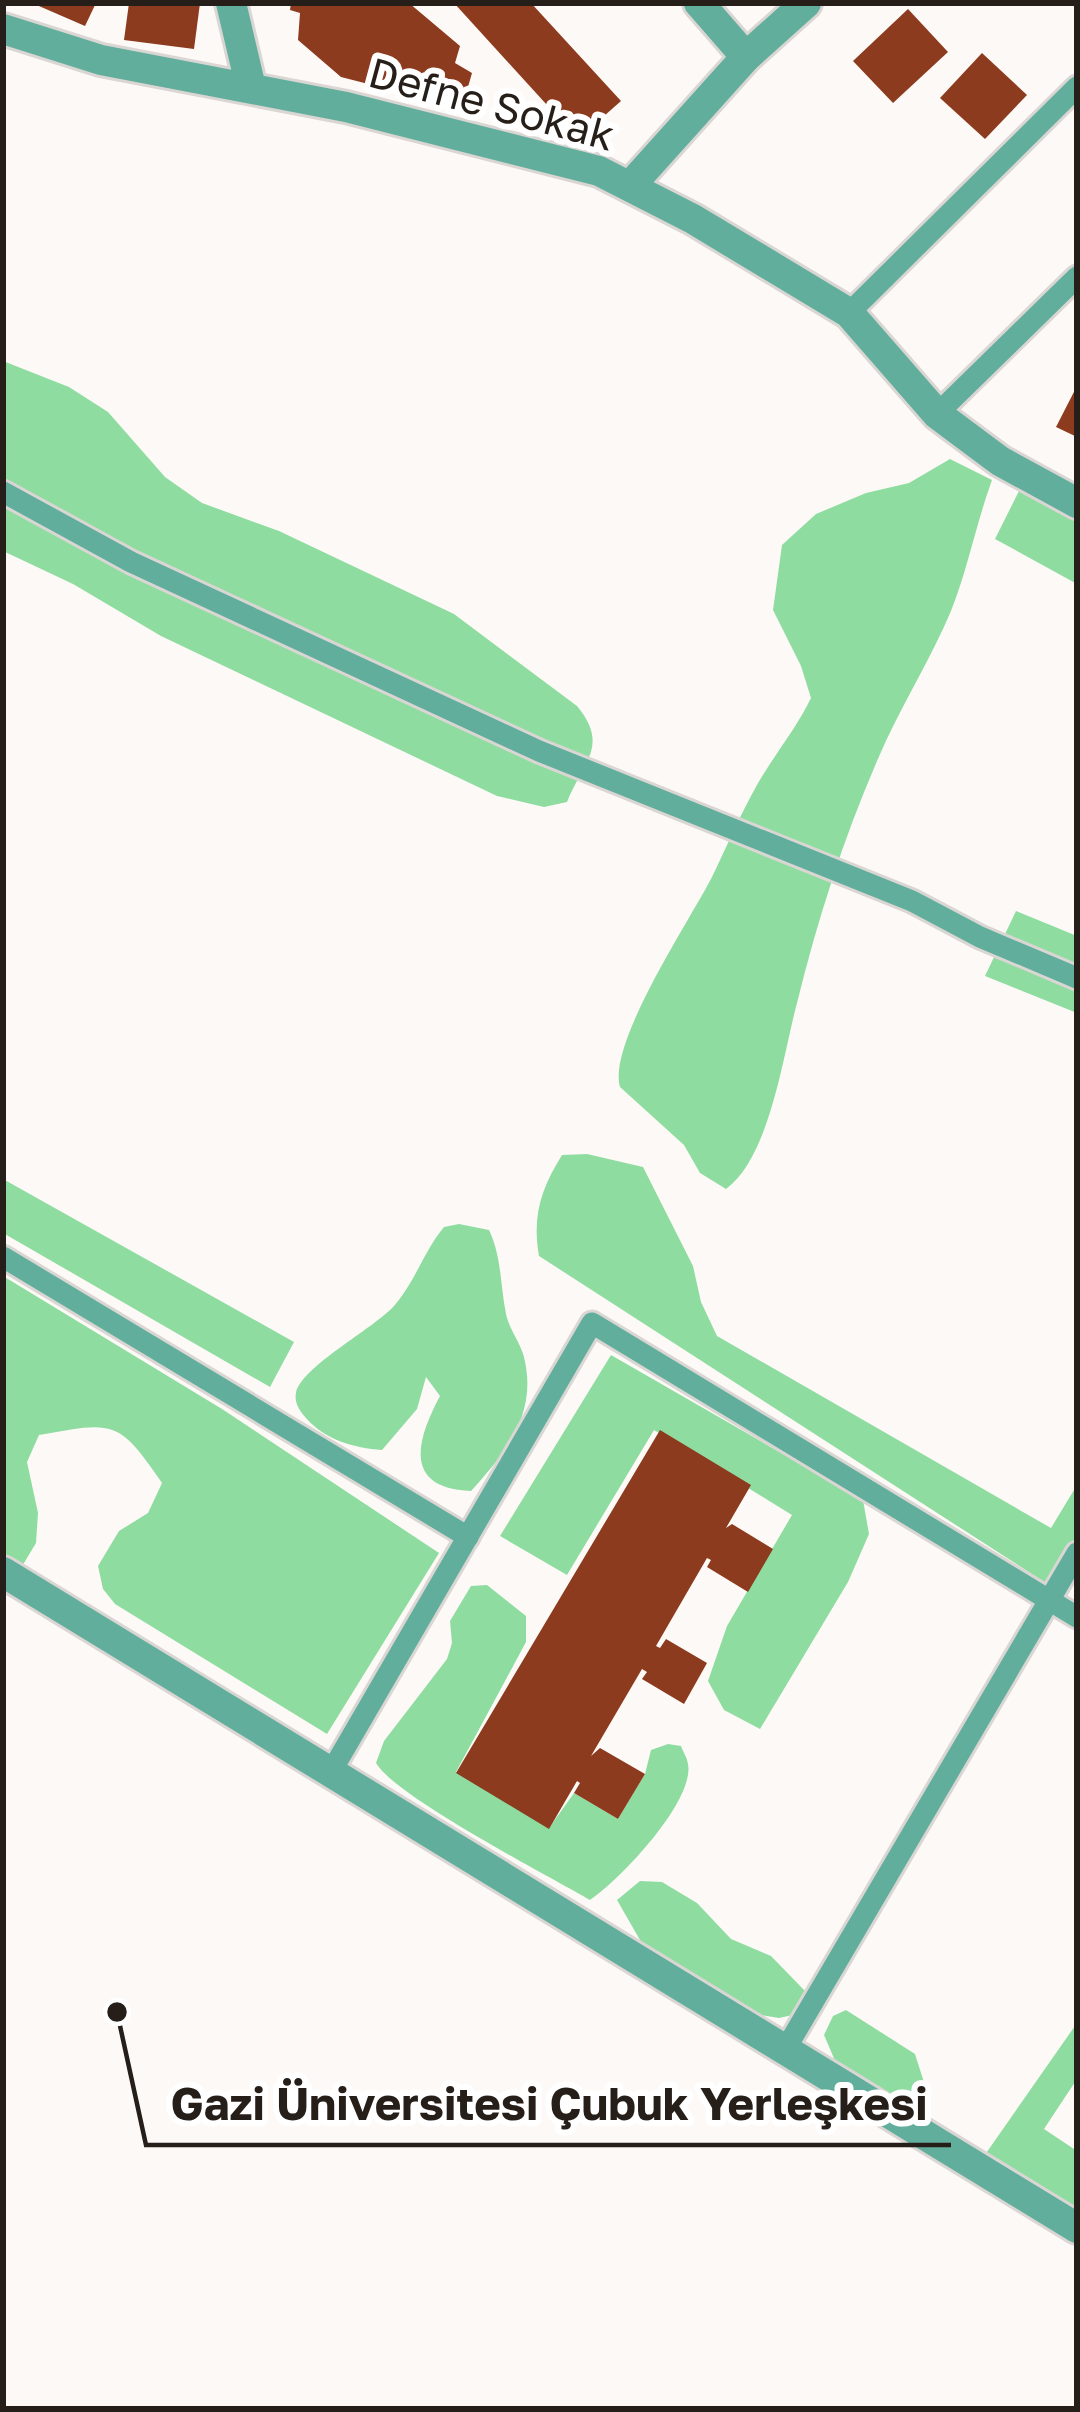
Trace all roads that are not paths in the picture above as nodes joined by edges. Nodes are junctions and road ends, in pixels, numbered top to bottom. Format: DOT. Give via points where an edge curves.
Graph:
graph roads {
  1 [pos="231,3"];
  2 [pos="699,3"];
  3 [pos="806,3"];
  4 [pos="3,28"];
  5 [pos="746,57"];
  6 [pos="1077,87"];
  7 [pos="251,88"];
  8 [pos="631,185"];
  9 [pos="1077,277"];
  10 [pos="849,314"];
  11 [pos="937,414"];
  12 [pos="3,492"];
  13 [pos="1077,503"];
  14 [pos="1077,978"];
  15 [pos="3,1257"];
  16 [pos="468,1537"];
  17 [pos="1077,1553"];
  18 [pos="3,1572"];
  19 [pos="1048,1601"];
  20 [pos="1077,1617"];
  21 [pos="331,1772"];
  22 [pos="785,2050"];
  23 [pos="1077,2228"];
  1 -- 7 [label="street"];
  2 -- 5 [label="street"];
  3 -- 5 [label="street"];
  4 -- 7 [label="street, Defne Sokak" via="101,60"];
  5 -- 8 [label="street"];
  6 -- 10 [label="lane"];
  7 -- 8 [label="street, Defne Sokak" via="563,159"];
  8 -- 10 [label="street, Defne Sokak"];
  9 -- 11 [label="lane"];
  10 -- 11 [label="street, Defne Sokak"];
  11 -- 13 [label="street, Defne Sokak"];
  12 -- 14 [label="lane" via="131,562 539,751"];
  15 -- 16 [label="lane"];
  16 -- 19 [label="lane" via="592,1322"];
  16 -- 21 [label="lane"];
  17 -- 19 [label="lane"];
  18 -- 21 [label="street"];
  19 -- 20 [label="lane"];
  19 -- 22 [label="lane"];
  21 -- 22 [label="street"];
  22 -- 23 [label="street"];
}
